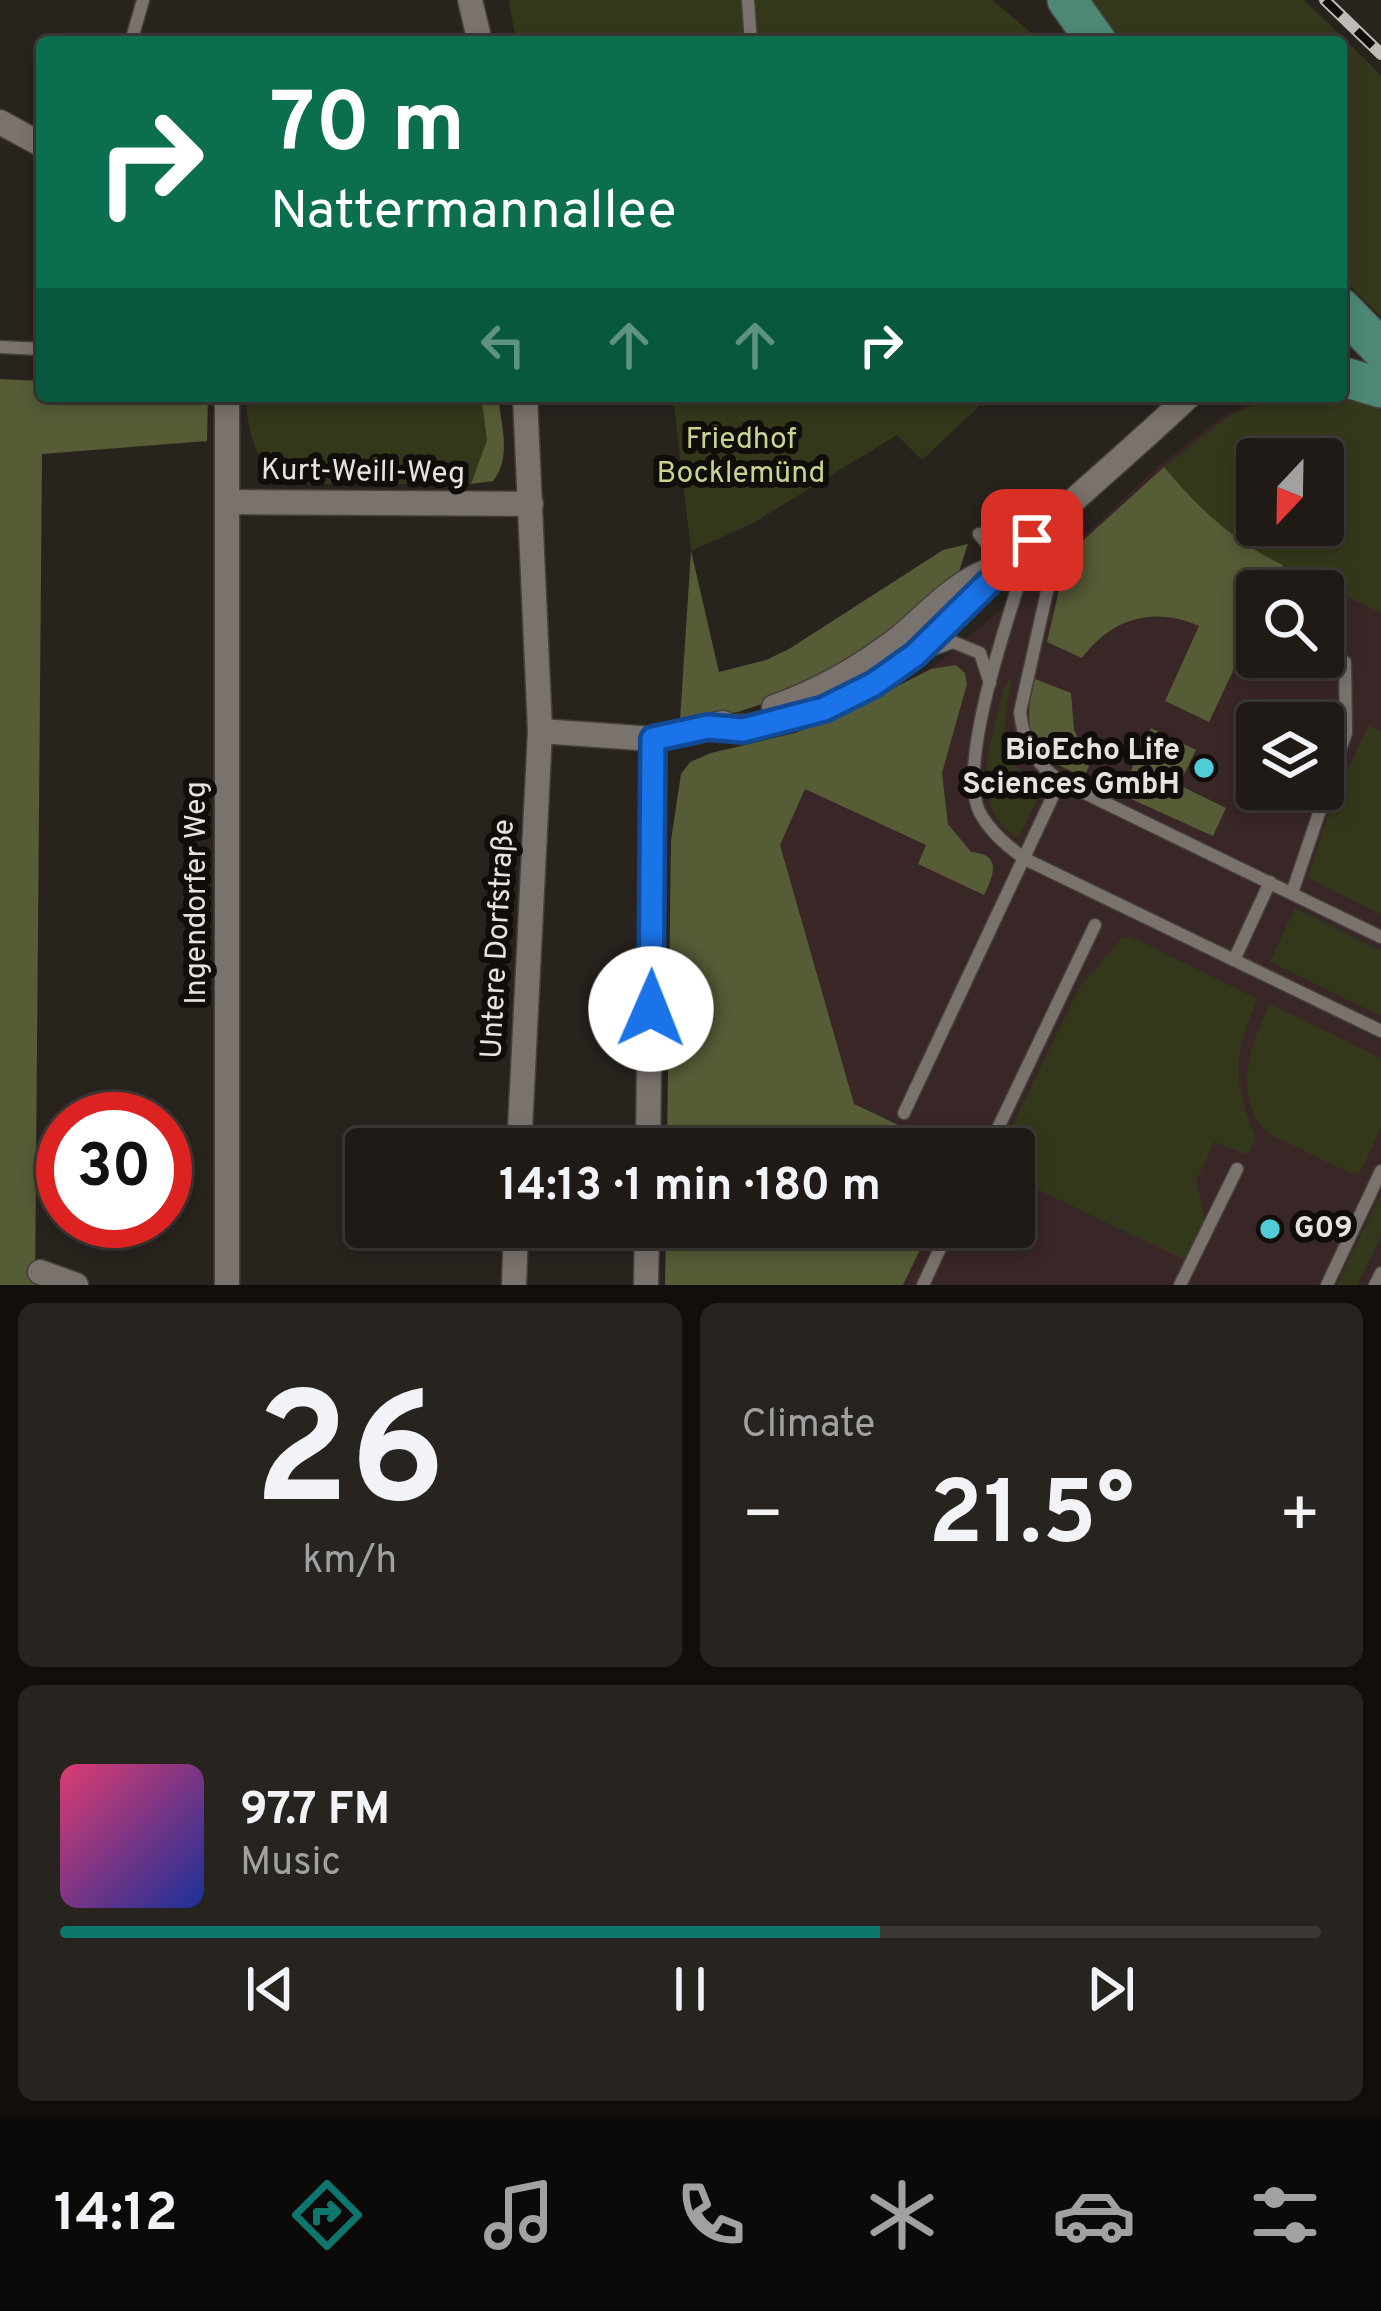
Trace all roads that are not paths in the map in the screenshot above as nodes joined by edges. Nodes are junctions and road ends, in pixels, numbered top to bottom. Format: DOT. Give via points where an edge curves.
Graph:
graph roads {
  1 [pos="143,0"];
  2 [pos="470,0"];
  3 [pos="748,0"];
  4 [pos="1066,0"];
  5 [pos="133,36"];
  6 [pos="479,36"];
  7 [pos="751,36"];
  8 [pos="1093,36"];
  9 [pos="0,122"];
  10 [pos="36,142"];
  11 [pos="1347,314"];
  12 [pos="0,347"];
  13 [pos="36,349"];
  14 [pos="1381,350"];
  15 [pos="1347,378"];
  16 [pos="1381,388"];
  17 [pos="227,402"];
  18 [pos="525,402"];
  19 [pos="1183,402"];
  20 [pos="228,502"];
  21 [pos="532,504"];
  22 [pos="1065,510"];
  23 [pos="979,534"];
  24 [pos="1032,540"];
  25 [pos="1004,564"];
  26 [pos="915,655"];
  27 [pos="1345,662"];
  28 [pos="990,684"];
  29 [pos="708,727"];
  30 [pos="540,731"];
  31 [pos="653,739"];
  32 [pos="1060,781"];
  33 [pos="1024,859"];
  34 [pos="1270,882"];
  35 [pos="1292,893"];
  36 [pos="1095,925"];
  37 [pos="1381,937"];
  38 [pos="1234,960"];
  39 [pos="1381,1031"];
  40 [pos="904,1113"];
  41 [pos="520,1128"];
  42 [pos="648,1128"];
  43 [pos="998,1128"];
  44 [pos="1237,1168"];
  45 [pos="1381,1171"];
  46 [pos="515,1248"];
  47 [pos="647,1248"];
  48 [pos="940,1248"];
  49 [pos="40,1272"];
  50 [pos="1381,1273"];
  51 [pos="76,1285"];
  52 [pos="227,1285"];
  53 [pos="514,1285"];
  54 [pos="646,1285"];
  55 [pos="922,1285"];
  56 [pos="1180,1285"];
  57 [pos="1327,1285"];
  58 [pos="1375,1285"];
  1 -- 5 [label="lane"];
  2 -- 6 [label="street"];
  3 -- 7 [label="lane"];
  4 -- 8 [label="main road"];
  9 -- 10 [label="street"];
  11 -- 14 [label="main road"];
  12 -- 13 [label="lane"];
  15 -- 16 [label="main road"];
  17 -- 20 [label="street, Kurt-Weill-Weg"];
  18 -- 21 [label="street, Untere Dorfstraße"];
  19 -- 22 [label="street"];
  20 -- 21 [label="street, Kurt-Weill-Weg"];
  20 -- 52 [label="street, Ingendorfer Weg"];
  21 -- 30 [label="street, Untere Dorfstraße"];
  22 -- 24 [label="street"];
  22 -- 32 [label="lane" via="1020,712 1037,764"];
  23 -- 25 [label="lane"];
  24 -- 25 [label="street"];
  24 -- 28 [label="lane"];
  25 -- 26 [label="street"];
  25 -- 29 [label="street" via="971,577 819,691"];
  26 -- 28 [label="lane" via="953,642 980,653"];
  26 -- 29 [label="street" via="824,709 743,730"];
  27 -- 35 [label="lane" via="1346,734"];
  28 -- 33 [label="lane" via="972,783 989,827"];
  29 -- 31 [label="street"];
  30 -- 31 [label="street"];
  30 -- 41 [label="street, Untere Dorfstraße"];
  31 -- 42 [label="street"];
  32 -- 33 [label="lane"];
  32 -- 34 [label="lane"];
  33 -- 38 [label="lane"];
  33 -- 40 [label="lane"];
  34 -- 35 [label="lane"];
  34 -- 38 [label="lane"];
  35 -- 37 [label="lane"];
  36 -- 43 [label="lane"];
  38 -- 39 [label="lane"];
  44 -- 56 [label="lane"];
  45 -- 57 [label="lane"];
  46 -- 53 [label="street"];
  47 -- 54 [label="street"];
  48 -- 55 [label="lane"];
  49 -- 51 [label="street"];
  50 -- 58 [label="lane"];
}
